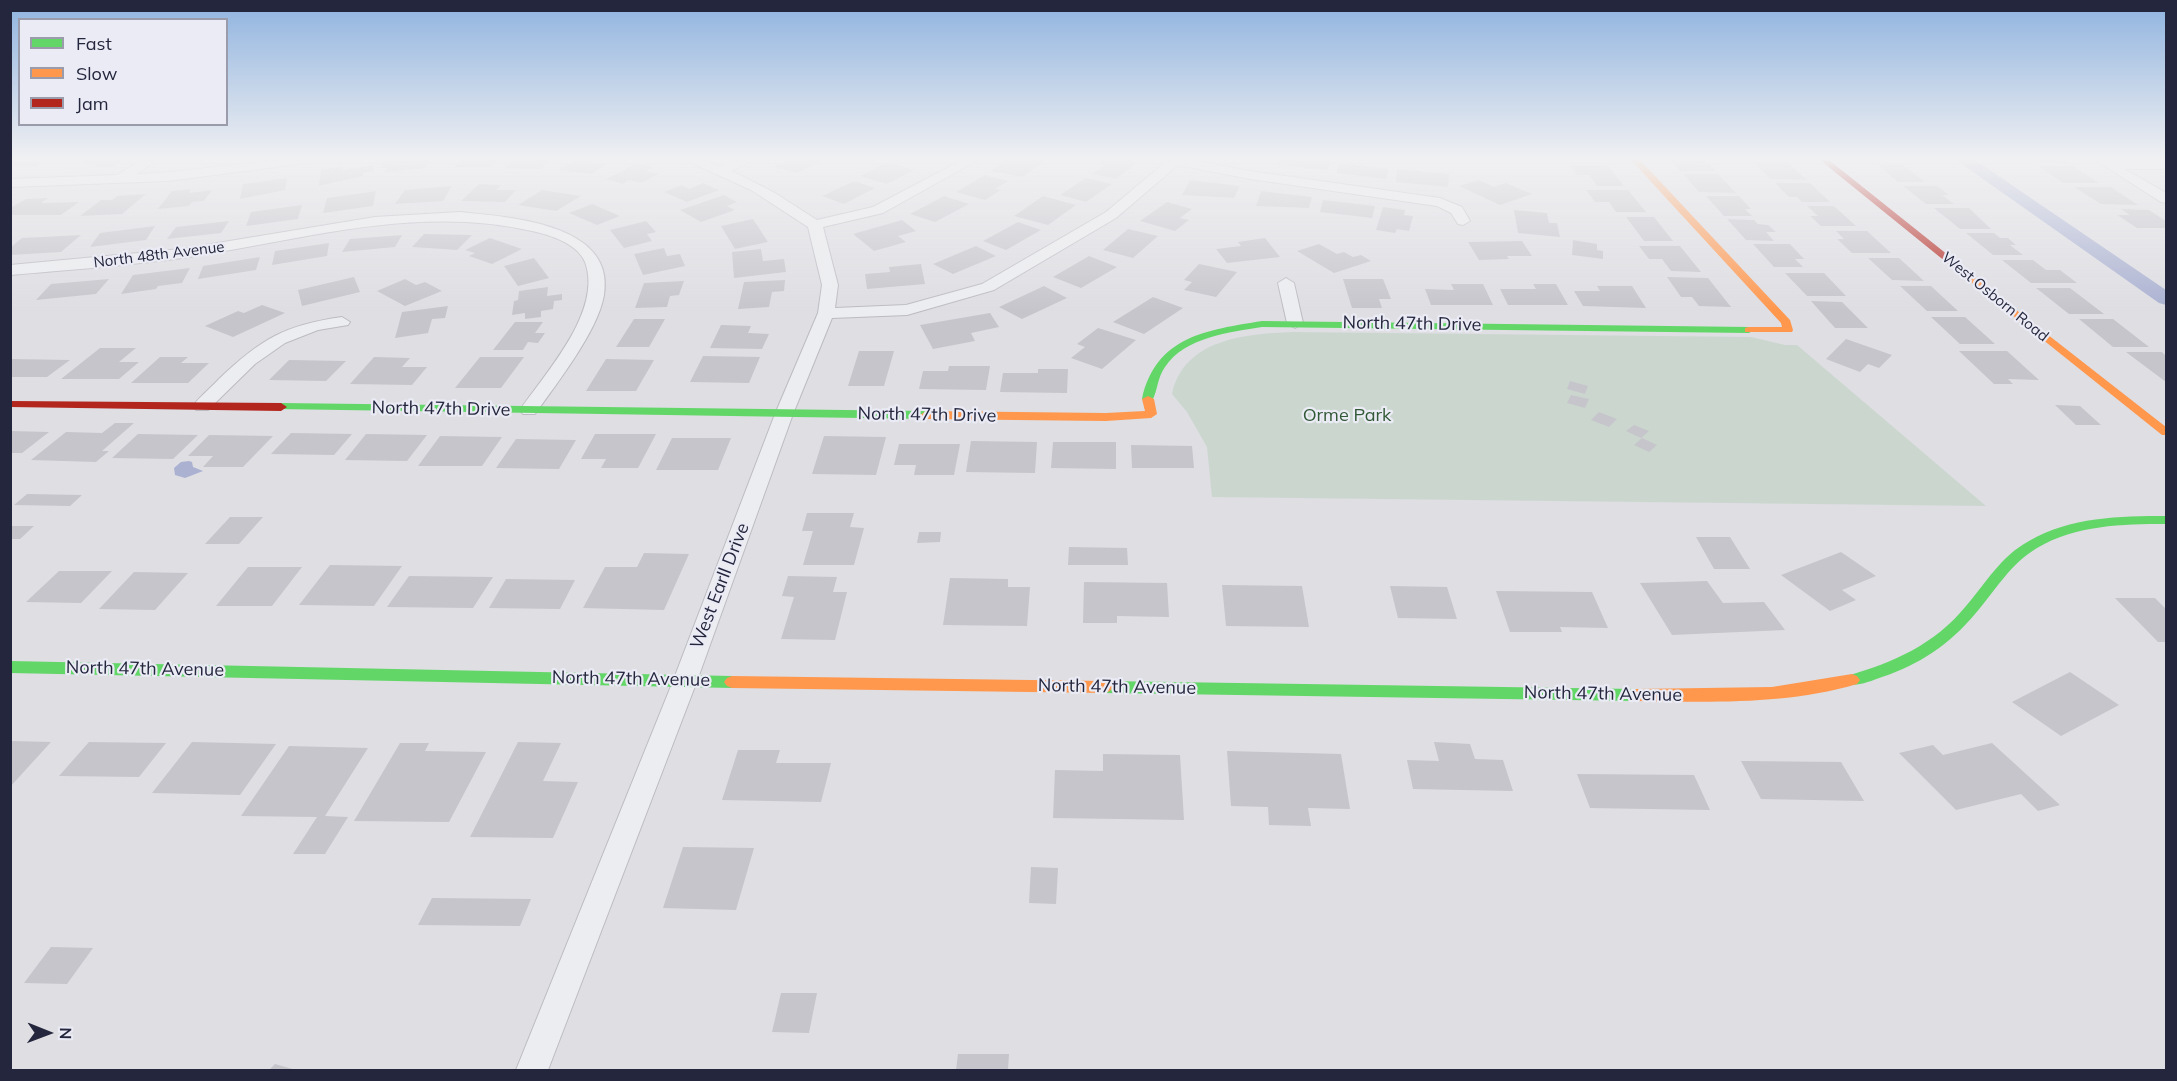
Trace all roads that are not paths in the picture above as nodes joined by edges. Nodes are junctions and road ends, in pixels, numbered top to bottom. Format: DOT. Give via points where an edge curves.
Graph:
graph roads {
  1 [pos="794,210"];
  2 [pos="876,210"];
  3 [pos="1116,210"];
  4 [pos="1457,210"];
  5 [pos="1682,210"];
  6 [pos="1887,210"];
  7 [pos="1463,221"];
  8 [pos="815,225"];
  9 [pos="10,270"];
  10 [pos="1286,283"];
  11 [pos="826,313"];
  12 [pos="342,322"];
  13 [pos="1295,323"];
  14 [pos="10,404"];
  15 [pos="202,406"];
  16 [pos="529,410"];
  17 [pos="784,414"];
  18 [pos="2166,432"];
  19 [pos="2166,520"];
  20 [pos="10,667"];
  21 [pos="685,681"];
  22 [pos="532,1071"];
  1 -- 8 [label="street"];
  2 -- 8 [label="street"];
  3 -- 11 [label="street" via="988,287 907,310"];
  4 -- 7 [label="street"];
  5 -- 13 [label="street, North 47th Drive" via="1786,322 1788,330"];
  6 -- 18 [label="street, West Osborn Road"];
  8 -- 11 [label="street, West Earll Drive" via="830,285"];
  9 -- 16 [label="street, North 48th Avenue" via="205,250 373,220 449,216 515,221 570,237 592,260 597,295 578,336"];
  10 -- 13 [label="street"];
  11 -- 17 [label="street, West Earll Drive"];
  12 -- 15 [label="street" via="302,327 267,344"];
  13 -- 17 [label="street, North 47th Drive" via="1262,324 1200,336 1176,351 1157,368 1149,387 1146,403 1151,414"];
  14 -- 15 [label="street, North 47th Drive"];
  15 -- 16 [label="street, North 47th Drive"];
  16 -- 17 [label="street, North 47th Drive"];
  17 -- 21 [label="street, West Earll Drive"];
  19 -- 21 [label="street, North 47th Avenue" via="2076,528 2039,540 2002,571 1958,626 1936,645 1911,661 1878,673 1808,689 1742,696"];
  20 -- 21 [label="street, North 47th Avenue"];
  21 -- 22 [label="street, West Earll Drive"];
}
